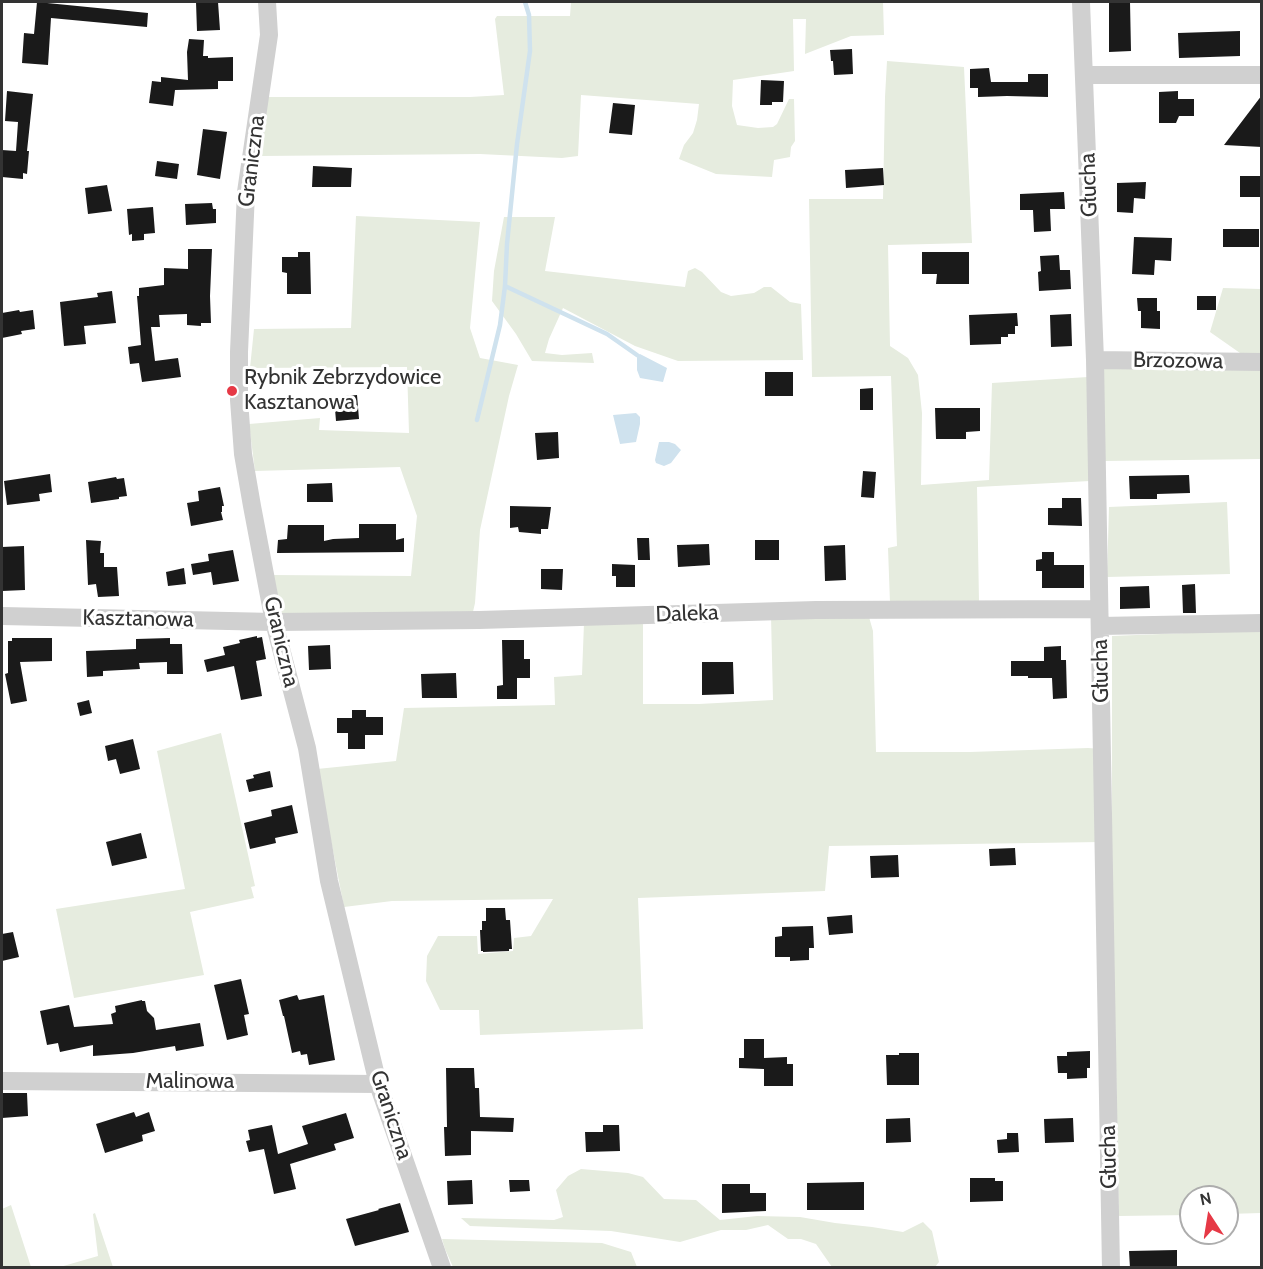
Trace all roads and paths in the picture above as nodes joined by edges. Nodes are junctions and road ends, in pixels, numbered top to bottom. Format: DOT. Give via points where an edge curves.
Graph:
graph roads {
  1 [pos="267,2"];
  2 [pos="1082,2"];
  3 [pos="1085,75"];
  4 [pos="1262,75"];
  5 [pos="1095,360"];
  6 [pos="1262,362"];
  7 [pos="2,616"];
  8 [pos="1100,618"];
  9 [pos="274,622"];
  10 [pos="1262,623"];
  11 [pos="2,1081"];
  12 [pos="378,1084"];
  13 [pos="442,1268"];
  14 [pos="1111,1268"];
  1 -- 9 [label="street, Graniczna" via="269,35 246,192 238,400 245,464"];
  2 -- 3 [label="street, Głucha"];
  3 -- 4 [label="street"];
  3 -- 5 [label="street, Głucha"];
  5 -- 6 [label="street, Brzozowa"];
  5 -- 8 [label="street, Głucha"];
  7 -- 9 [label="street, Kasztanowa"];
  8 -- 9 [label="street, Daleka" via="816,610"];
  8 -- 10 [label="street, Daleka"];
  8 -- 14 [label="street, Głucha"];
  9 -- 12 [label="street, Graniczna" via="307,748 329,881"];
  11 -- 12 [label="street, Malinowa"];
  12 -- 13 [label="street, Graniczna"];
}
